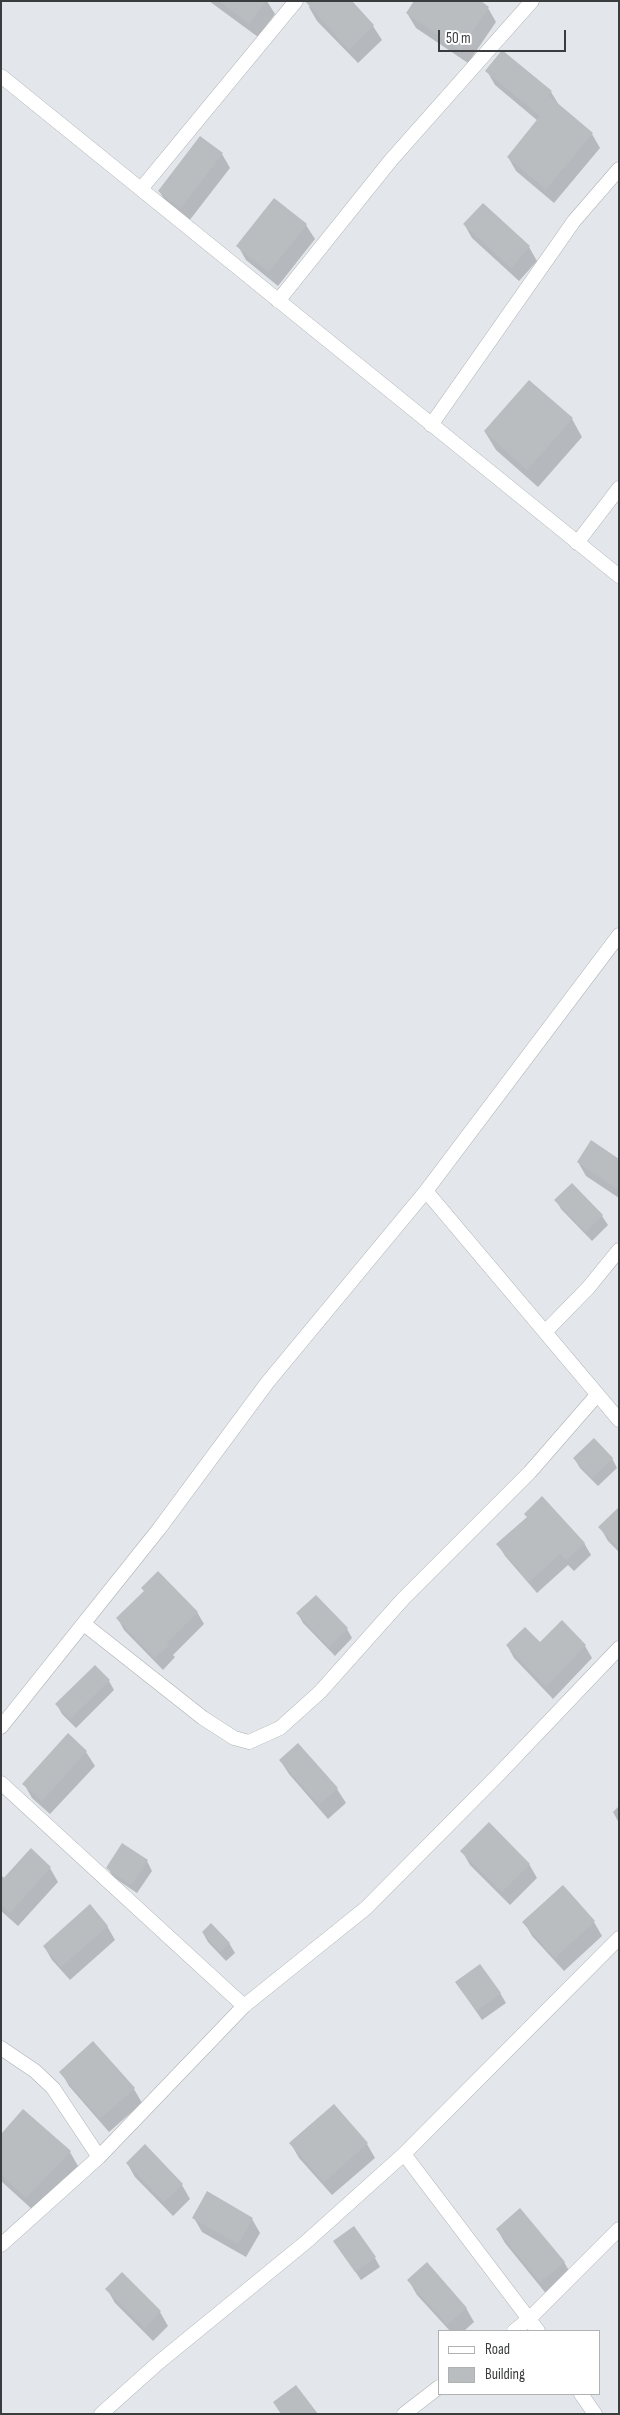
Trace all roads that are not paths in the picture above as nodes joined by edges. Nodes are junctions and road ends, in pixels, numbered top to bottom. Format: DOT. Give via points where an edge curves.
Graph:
graph roads {
  1 [pos="296,1"];
  2 [pos="532,1"];
  3 [pos="1,76"];
  4 [pos="619,169"];
  5 [pos="141,190"];
  6 [pos="278,301"];
  7 [pos="431,425"];
  8 [pos="619,488"];
  9 [pos="578,543"];
  10 [pos="619,576"];
  11 [pos="619,935"];
  12 [pos="426,1191"];
  13 [pos="619,1250"];
  14 [pos="545,1332"];
  15 [pos="597,1395"];
  16 [pos="619,1420"];
  17 [pos="84,1624"];
  18 [pos="619,1648"];
  19 [pos="1,1727"];
  20 [pos="1,1783"];
  21 [pos="619,1938"];
  22 [pos="244,2006"];
  23 [pos="1,2048"];
  24 [pos="404,2154"];
  25 [pos="99,2156"];
  26 [pos="619,2229"];
  27 [pos="1,2245"];
  28 [pos="530,2320"];
  29 [pos="515,2330"];
  30 [pos="537,2330"];
  31 [pos="438,2389"];
  32 [pos="582,2395"];
  33 [pos="101,2414"];
  34 [pos="404,2414"];
  35 [pos="595,2414"];
  1 -- 5 [label="street"];
  2 -- 6 [label="street" via="391,160"];
  3 -- 5 [label="street"];
  4 -- 7 [label="street" via="574,221"];
  5 -- 6 [label="street"];
  6 -- 7 [label="street"];
  7 -- 9 [label="street"];
  8 -- 9 [label="street"];
  9 -- 10 [label="street"];
  11 -- 12 [label="street"];
  12 -- 14 [label="street"];
  12 -- 17 [label="street" via="267,1383"];
  13 -- 14 [label="street"];
  14 -- 15 [label="street"];
  15 -- 16 [label="street"];
  15 -- 17 [label="street" via="530,1472 402,1599 320,1692 280,1728 249,1742 234,1738 203,1718"];
  17 -- 19 [label="street"];
  18 -- 22 [label="street" via="366,1908"];
  20 -- 22 [label="street"];
  21 -- 24 [label="street"];
  22 -- 25 [label="street"];
  23 -- 25 [label="street" via="53,2088"];
  24 -- 28 [label="street"];
  24 -- 33 [label="street" via="306,2242"];
  25 -- 27 [label="street"];
  26 -- 28 [label="street"];
  28 -- 29 [label="street"];
  28 -- 30 [label="street"];
  31 -- 34 [label="street"];
  32 -- 35 [label="street"];
}
